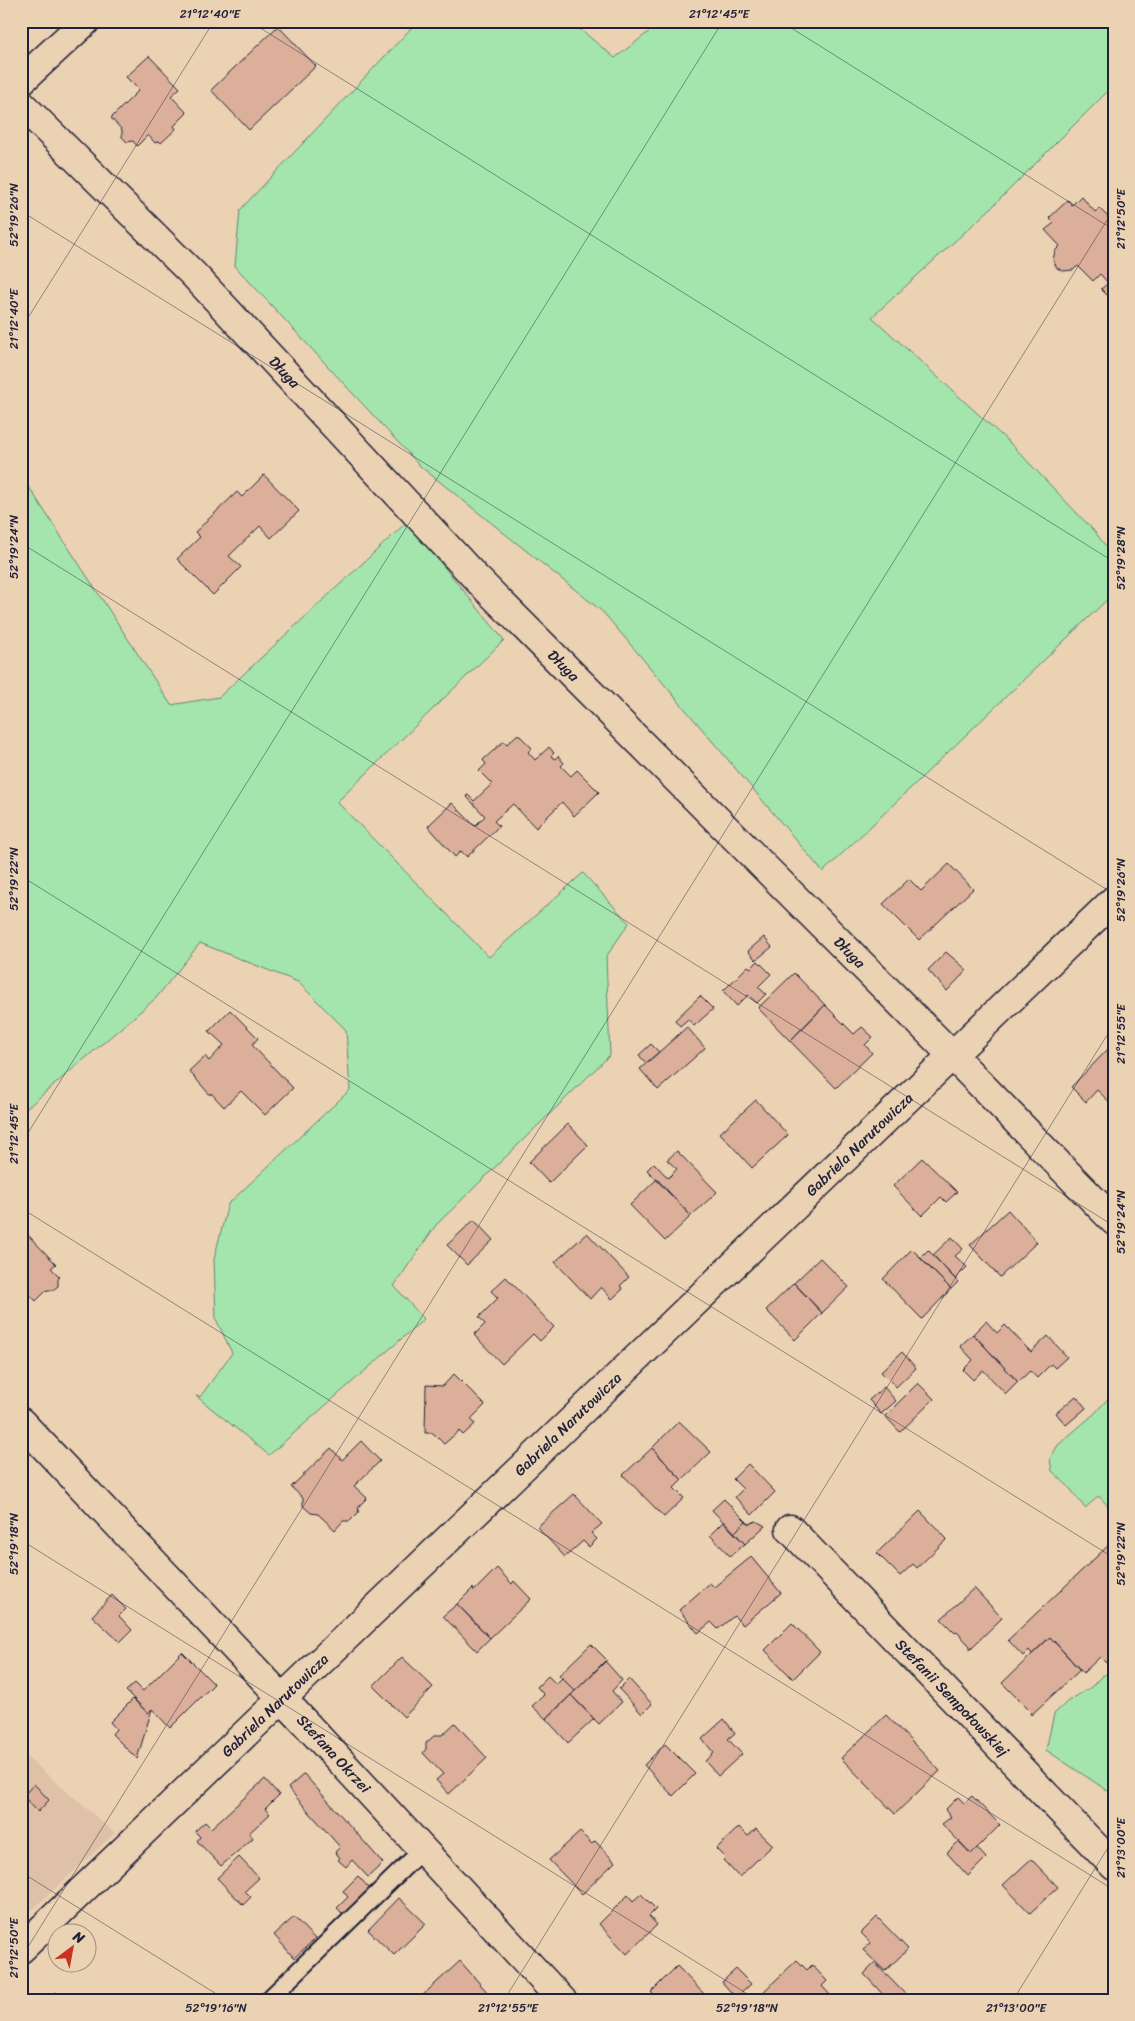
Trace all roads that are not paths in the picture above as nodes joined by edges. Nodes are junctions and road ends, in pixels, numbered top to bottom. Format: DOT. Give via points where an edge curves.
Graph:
graph roads {
  1 [pos="86,21"];
  2 [pos="21,81"];
  3 [pos="21,104"];
  4 [pos="1114,900"];
  5 [pos="952,1055"];
  6 [pos="1114,1221"];
  7 [pos="21,1422"];
  8 [pos="790,1529"];
  9 [pos="282,1698"];
  10 [pos="422,1850"];
  11 [pos="1114,1866"];
  12 [pos="21,1949"];
  13 [pos="550,1996"];
  14 [pos="268,2000"];
  1 -- 2 [label="street"];
  3 -- 5 [label="street, Długa" via="194,275 476,578"];
  4 -- 5 [label="street, Gabriela Narutowicza"];
  5 -- 6 [label="street, Długa"];
  5 -- 9 [label="street, Gabriela Narutowicza"];
  7 -- 9 [label="street, Stefana Okrzei"];
  8 -- 11 [label="street, Stefanii Sempołowskiej"];
  9 -- 10 [label="street, Stefana Okrzei"];
  9 -- 12 [label="street, Gabriela Narutowicza"];
  10 -- 13 [label="street, Stefana Okrzei"];
  10 -- 14 [label="lane"];
}
